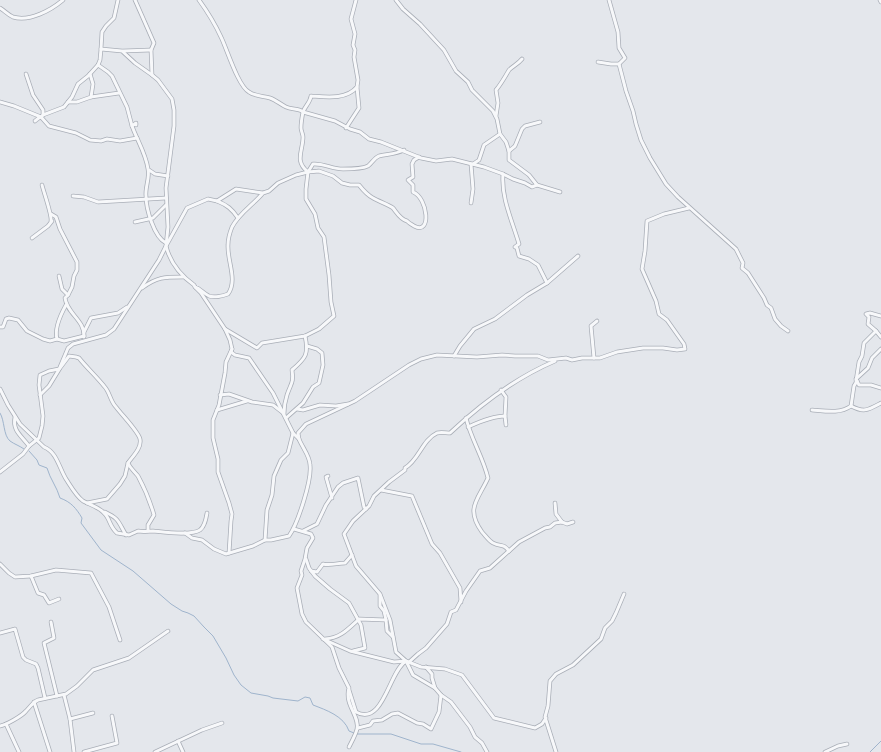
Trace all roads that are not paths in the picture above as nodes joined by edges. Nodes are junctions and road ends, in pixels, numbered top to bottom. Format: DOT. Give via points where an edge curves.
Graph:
graph roads {
  1 [pos="63,0"];
  2 [pos="118,0"];
  3 [pos="135,0"];
  4 [pos="199,0"];
  5 [pos="356,0"];
  6 [pos="396,0"];
  7 [pos="609,0"];
  8 [pos="0,8"];
  9 [pos="101,49"];
  10 [pos="151,50"];
  11 [pos="122,51"];
  12 [pos="522,59"];
  13 [pos="598,62"];
  14 [pos="619,64"];
  15 [pos="98,65"];
  16 [pos="26,74"];
  17 [pos="90,74"];
  18 [pos="152,75"];
  19 [pos="357,87"];
  20 [pos="119,93"];
  21 [pos="91,97"];
  22 [pos="0,102"];
  23 [pos="68,102"];
  24 [pos="304,112"];
  25 [pos="41,116"];
  26 [pos="496,116"];
  27 [pos="35,121"];
  28 [pos="540,122"];
  29 [pos="136,125"];
  30 [pos="132,126"];
  31 [pos="346,128"];
  32 [pos="500,134"];
  33 [pos="137,138"];
  34 [pos="404,150"];
  35 [pos="509,151"];
  36 [pos="419,157"];
  37 [pos="472,164"];
  38 [pos="149,170"];
  39 [pos="308,172"];
  40 [pos="503,174"];
  41 [pos="168,176"];
  42 [pos="42,185"];
  43 [pos="537,185"];
  44 [pos="560,192"];
  45 [pos="263,193"];
  46 [pos="73,196"];
  47 [pos="166,198"];
  48 [pos="146,200"];
  49 [pos="217,201"];
  50 [pos="471,203"];
  51 [pos="166,205"];
  52 [pos="690,208"];
  53 [pos="53,215"];
  54 [pos="150,218"];
  55 [pos="238,218"];
  56 [pos="135,222"];
  57 [pos="32,238"];
  58 [pos="166,245"];
  59 [pos="578,256"];
  60 [pos="59,276"];
  61 [pos="183,277"];
  62 [pos="547,283"];
  63 [pos="195,287"];
  64 [pos="140,290"];
  65 [pos="68,295"];
  66 [pos="66,305"];
  67 [pos="129,306"];
  68 [pos="881,316"];
  69 [pos="597,321"];
  70 [pos="0,327"];
  71 [pos="225,329"];
  72 [pos="788,331"];
  73 [pos="876,331"];
  74 [pos="84,332"];
  75 [pos="84,336"];
  76 [pos="305,336"];
  77 [pos="881,337"];
  78 [pos="57,339"];
  79 [pos="83,341"];
  80 [pos="307,346"];
  81 [pos="881,348"];
  82 [pos="232,349"];
  83 [pos="454,356"];
  84 [pos="594,358"];
  85 [pos="557,360"];
  86 [pos="59,368"];
  87 [pos="857,380"];
  88 [pos="881,388"];
  89 [pos="0,389"];
  90 [pos="501,390"];
  91 [pos="40,395"];
  92 [pos="220,395"];
  93 [pos="249,400"];
  94 [pos="881,403"];
  95 [pos="349,404"];
  96 [pos="851,406"];
  97 [pos="297,409"];
  98 [pos="216,410"];
  99 [pos="812,410"];
  100 [pos="283,413"];
  101 [pos="505,416"];
  102 [pos="15,417"];
  103 [pos="286,418"];
  104 [pos="466,418"];
  105 [pos="506,425"];
  106 [pos="468,427"];
  107 [pos="293,434"];
  108 [pos="299,439"];
  109 [pos="36,440"];
  110 [pos="29,446"];
  111 [pos="128,463"];
  112 [pos="0,472"];
  113 [pos="328,476"];
  114 [pos="381,490"];
  115 [pos="332,498"];
  116 [pos="87,503"];
  117 [pos="555,503"];
  118 [pos="366,510"];
  119 [pos="103,511"];
  120 [pos="207,513"];
  121 [pos="562,522"];
  122 [pos="573,522"];
  123 [pos="294,529"];
  124 [pos="148,531"];
  125 [pos="301,531"];
  126 [pos="185,533"];
  127 [pos="126,535"];
  128 [pos="264,540"];
  129 [pos="509,551"];
  130 [pos="229,553"];
  131 [pos="352,555"];
  132 [pos="306,557"];
  133 [pos="0,564"];
  134 [pos="311,571"];
  135 [pos="31,576"];
  136 [pos="380,594"];
  137 [pos="624,594"];
  138 [pos="59,599"];
  139 [pos="461,603"];
  140 [pos="359,619"];
  141 [pos="386,620"];
  142 [pos="51,622"];
  143 [pos="168,631"];
  144 [pos="0,633"];
  145 [pos="393,637"];
  146 [pos="323,639"];
  147 [pos="120,640"];
  148 [pos="352,652"];
  149 [pos="407,662"];
  150 [pos="426,667"];
  151 [pos="349,688"];
  152 [pos="435,688"];
  153 [pos="64,695"];
  154 [pos="441,695"];
  155 [pos="57,696"];
  156 [pos="45,698"];
  157 [pos="34,702"];
  158 [pos="93,713"];
  159 [pos="112,716"];
  160 [pos="546,718"];
  161 [pos="70,719"];
  162 [pos="222,723"];
  163 [pos="6,724"];
  164 [pos="0,726"];
  165 [pos="358,728"];
  166 [pos="178,741"];
  167 [pos="847,744"];
  168 [pos="349,747"];
  169 [pos="19,752"];
  170 [pos="50,752"];
  171 [pos="74,752"];
  172 [pos="84,752"];
  173 [pos="155,752"];
  174 [pos="183,752"];
  175 [pos="487,752"];
  176 [pos="556,752"];
  177 [pos="825,752"];
  1 -- 8 [label="street" via="40,14 25,17 14,17"];
  2 -- 9 [label="street" via="114,18 102,32"];
  3 -- 10 [label="street" via="154,44"];
  4 -- 24 [label="street" via="222,38 239,79 248,92"];
  5 -- 19 [label="street" via="351,19 355,34 353,45"];
  6 -- 26 [label="street" via="444,50 456,71"];
  7 -- 14 [label="street" via="618,32 618,48 625,58"];
  9 -- 11 [label="street"];
  9 -- 15 [label="street"];
  10 -- 11 [label="street"];
  10 -- 18 [label="street"];
  11 -- 18 [label="street"];
  12 -- 26 [label="street" via="510,70 496,90"];
  13 -- 14 [label="street"];
  14 -- 52 [label="street" via="641,140 666,184"];
  15 -- 17 [label="street"];
  15 -- 20 [label="street" via="112,76"];
  16 -- 25 [label="street" via="33,95 43,110"];
  17 -- 21 [label="street" via="93,84"];
  17 -- 23 [label="street" via="76,87"];
  18 -- 41 [label="street" via="172,99 174,110"];
  19 -- 24 [label="street" via="346,96 311,96"];
  19 -- 31 [label="street" via="359,108"];
  20 -- 21 [label="street"];
  20 -- 30 [label="street"];
  21 -- 23 [label="street"];
  22 -- 25 [label="street"];
  23 -- 25 [label="street" via="64,107"];
  24 -- 31 [label="street"];
  24 -- 39 [label="street" via="300,161"];
  25 -- 27 [label="street"];
  25 -- 33 [label="street" via="49,126 76,132 90,140 120,141"];
  26 -- 32 [label="street"];
  28 -- 35 [label="street" via="525,126 515,146"];
  29 -- 30 [label="street"];
  30 -- 33 [label="street"];
  31 -- 34 [label="street" via="360,132 369,140"];
  32 -- 35 [label="street"];
  32 -- 37 [label="street" via="484,145 479,160"];
  33 -- 38 [label="street"];
  34 -- 36 [label="street"];
  34 -- 39 [label="street" via="396,154 379,156 363,168 336,169 321,163 313,164"];
  35 -- 43 [label="street" via="509,160"];
  36 -- 37 [label="street" via="436,161 452,159"];
  36 -- 39 [label="street" via="412,164 413,177 408,180 426,210 425,226 418,229 404,220 392,207 372,198 359,185 342,183 333,176 319,171"];
  37 -- 40 [label="street"];
  37 -- 50 [label="street"];
  38 -- 41 [label="street" via="155,174"];
  38 -- 48 [label="street"];
  39 -- 45 [label="street" via="278,183"];
  39 -- 76 [label="street" via="306,200 324,237 334,316 319,329"];
  40 -- 43 [label="street" via="532,187"];
  40 -- 62 [label="street" via="505,202 519,244 515,247 519,256 538,265"];
  41 -- 47 [label="street"];
  42 -- 53 [label="street"];
  43 -- 44 [label="street"];
  45 -- 49 [label="street" via="236,189"];
  45 -- 55 [label="street"];
  46 -- 48 [label="street" via="98,202"];
  47 -- 48 [label="street"];
  47 -- 51 [label="street"];
  48 -- 54 [label="street"];
  49 -- 55 [label="street" via="227,205"];
  49 -- 58 [label="street" via="208,199 187,208"];
  51 -- 54 [label="street"];
  51 -- 58 [label="street"];
  52 -- 72 [label="street" via="736,249 742,268 748,273 775,318"];
  52 -- 84 [label="street" via="647,221 642,269 659,314 667,320 685,349 643,348"];
  53 -- 57 [label="street" via="48,226"];
  53 -- 65 [label="street" via="77,262 77,270"];
  54 -- 56 [label="street"];
  54 -- 58 [label="street" via="157,235"];
  55 -- 63 [label="street" via="232,227 228,245 232,282 230,291 222,296 209,296"];
  58 -- 61 [label="street" via="177,270"];
  58 -- 64 [label="street" via="165,251"];
  59 -- 62 [label="street"];
  60 -- 65 [label="street" via="62,289"];
  61 -- 63 [label="street"];
  61 -- 64 [label="street" via="154,279"];
  62 -- 83 [label="street" via="495,319 474,329"];
  63 -- 71 [label="street"];
  64 -- 67 [label="street"];
  65 -- 66 [label="street" via="65,298"];
  66 -- 74 [label="street" via="78,319"];
  66 -- 78 [label="street" via="60,317"];
  67 -- 74 [label="street" via="118,313 92,318"];
  67 -- 79 [label="street" via="114,329 106,336"];
  68 -- 73 [label="street" via="866,314 869,317 868,324"];
  69 -- 84 [label="street" via="591,326"];
  70 -- 78 [label="street" via="3,327 6,319 12,318 43,340"];
  71 -- 76 [label="street" via="257,348 262,343"];
  71 -- 82 [label="street"];
  73 -- 77 [label="street"];
  73 -- 87 [label="street" via="864,343 862,356 858,362"];
  74 -- 75 [label="street"];
  75 -- 78 [label="street" via="64,341"];
  75 -- 79 [label="street"];
  76 -- 80 [label="street"];
  79 -- 86 [label="street" via="68,348"];
  80 -- 97 [label="street" via="322,353 323,365 319,382"];
  80 -- 100 [label="street" via="305,358 292,370 292,386 287,394"];
  81 -- 87 [label="street"];
  82 -- 92 [label="street" via="226,362"];
  82 -- 100 [label="street" via="231,352 236,355 249,358 274,393"];
  83 -- 85 [label="street" via="538,356"];
  83 -- 95 [label="street" via="437,355 421,359"];
  84 -- 85 [label="street"];
  85 -- 90 [label="street"];
  86 -- 91 [label="street" via="49,386"];
  86 -- 91 [label="street" via="40,376"];
  86 -- 111 [label="street" via="69,356 76,356 106,388 114,406 140,438 137,451"];
  87 -- 88 [label="street" via="859,385"];
  87 -- 96 [label="street"];
  89 -- 102 [label="street"];
  90 -- 101 [label="street" via="506,397"];
  90 -- 104 [label="street"];
  91 -- 109 [label="street" via="42,426"];
  92 -- 93 [label="street" via="229,394"];
  92 -- 98 [label="street"];
  93 -- 98 [label="street"];
  93 -- 100 [label="street" via="273,405"];
  94 -- 96 [label="street" via="864,411"];
  95 -- 97 [label="street"];
  95 -- 108 [label="street" via="306,424 298,433"];
  96 -- 99 [label="street" via="840,411"];
  97 -- 103 [label="street"];
  98 -- 130 [label="street" via="213,438 218,472 232,514"];
  100 -- 103 [label="street"];
  101 -- 105 [label="street"];
  101 -- 106 [label="street"];
  102 -- 109 [label="street"];
  102 -- 110 [label="street" via="14,426"];
  103 -- 107 [label="street"];
  104 -- 106 [label="street"];
  104 -- 114 [label="street" via="450,433 438,433 428,440 406,470"];
  106 -- 129 [label="street" via="488,478 475,501 477,524 492,543 505,546"];
  107 -- 108 [label="street"];
  107 -- 128 [label="street" via="288,453 281,460 274,476"];
  108 -- 123 [label="street" via="310,461 310,478"];
  109 -- 110 [label="street"];
  109 -- 116 [label="street" via="54,455 65,478"];
  110 -- 112 [label="street"];
  111 -- 116 [label="street" via="125,476 107,499"];
  111 -- 124 [label="street" via="147,492 154,515 148,524"];
  113 -- 115 [label="street" via="327,484"];
  114 -- 118 [label="street"];
  114 -- 139 [label="street" via="412,496 432,544 460,588"];
  115 -- 118 [label="street" via="343,483 358,478"];
  115 -- 125 [label="street" via="317,524"];
  116 -- 119 [label="street"];
  117 -- 121 [label="street" via="556,514"];
  118 -- 131 [label="street" via="353,521 344,534"];
  119 -- 127 [label="street" via="116,518"];
  119 -- 127 [label="street" via="113,530"];
  120 -- 126 [label="street" via="204,525 199,531"];
  121 -- 122 [label="street"];
  121 -- 129 [label="street" via="555,523 519,542"];
  123 -- 125 [label="street"];
  123 -- 128 [label="street" via="289,536"];
  124 -- 126 [label="street"];
  124 -- 127 [label="street"];
  125 -- 132 [label="street" via="311,534 313,538 306,548"];
  126 -- 130 [label="street" via="202,540 223,554"];
  128 -- 130 [label="street"];
  129 -- 139 [label="street" via="490,568 480,572 466,591"];
  131 -- 134 [label="street" via="345,563 323,564 317,572"];
  131 -- 136 [label="street" via="356,566"];
  132 -- 134 [label="street"];
  132 -- 146 [label="street" via="297,588 299,601 306,622"];
  133 -- 135 [label="street" via="16,577"];
  134 -- 140 [label="street" via="330,590 349,603"];
  135 -- 138 [label="street" via="38,593 44,595 49,603"];
  135 -- 147 [label="street" via="56,570 91,572 109,607"];
  136 -- 141 [label="street" via="380,606"];
  136 -- 145 [label="street" via="390,620"];
  137 -- 160 [label="street" via="601,638 573,665 556,674 550,681"];
  139 -- 149 [label="street" via="451,612 447,624 426,648"];
  140 -- 141 [label="street"];
  140 -- 146 [label="street" via="338,636"];
  140 -- 148 [label="street" via="365,648"];
  141 -- 145 [label="street" via="386,631"];
  142 -- 155 [label="street" via="54,638 44,643"];
  143 -- 153 [label="street" via="129,658 93,670"];
  144 -- 156 [label="street" via="15,629 23,657 36,664 38,668"];
  145 -- 149 [label="street" via="396,652"];
  146 -- 148 [label="street"];
  146 -- 151 [label="street" via="332,647"];
  148 -- 149 [label="street" via="394,662"];
  149 -- 150 [label="street"];
  149 -- 151 [label="street" via="398,669 377,708 370,714 362,715 356,712"];
  149 -- 152 [label="street" via="413,675"];
  150 -- 152 [label="street" via="432,674"];
  150 -- 160 [label="street" via="445,669 462,675 494,718 535,728"];
  151 -- 165 [label="street" via="347,695"];
  152 -- 154 [label="street"];
  153 -- 155 [label="street"];
  153 -- 161 [label="street"];
  154 -- 165 [label="street" via="439,712 431,729 398,713"];
  154 -- 175 [label="street" via="451,702"];
  155 -- 156 [label="street"];
  156 -- 157 [label="street"];
  157 -- 163 [label="street" via="24,713"];
  157 -- 170 [label="street"];
  158 -- 161 [label="street"];
  159 -- 172 [label="street" via="117,743"];
  160 -- 176 [label="street"];
  161 -- 171 [label="street"];
  162 -- 166 [label="street"];
  163 -- 164 [label="street"];
  163 -- 169 [label="street"];
  165 -- 168 [label="street"];
  166 -- 173 [label="street"];
  166 -- 174 [label="street"];
  167 -- 177 [label="street"];
}
